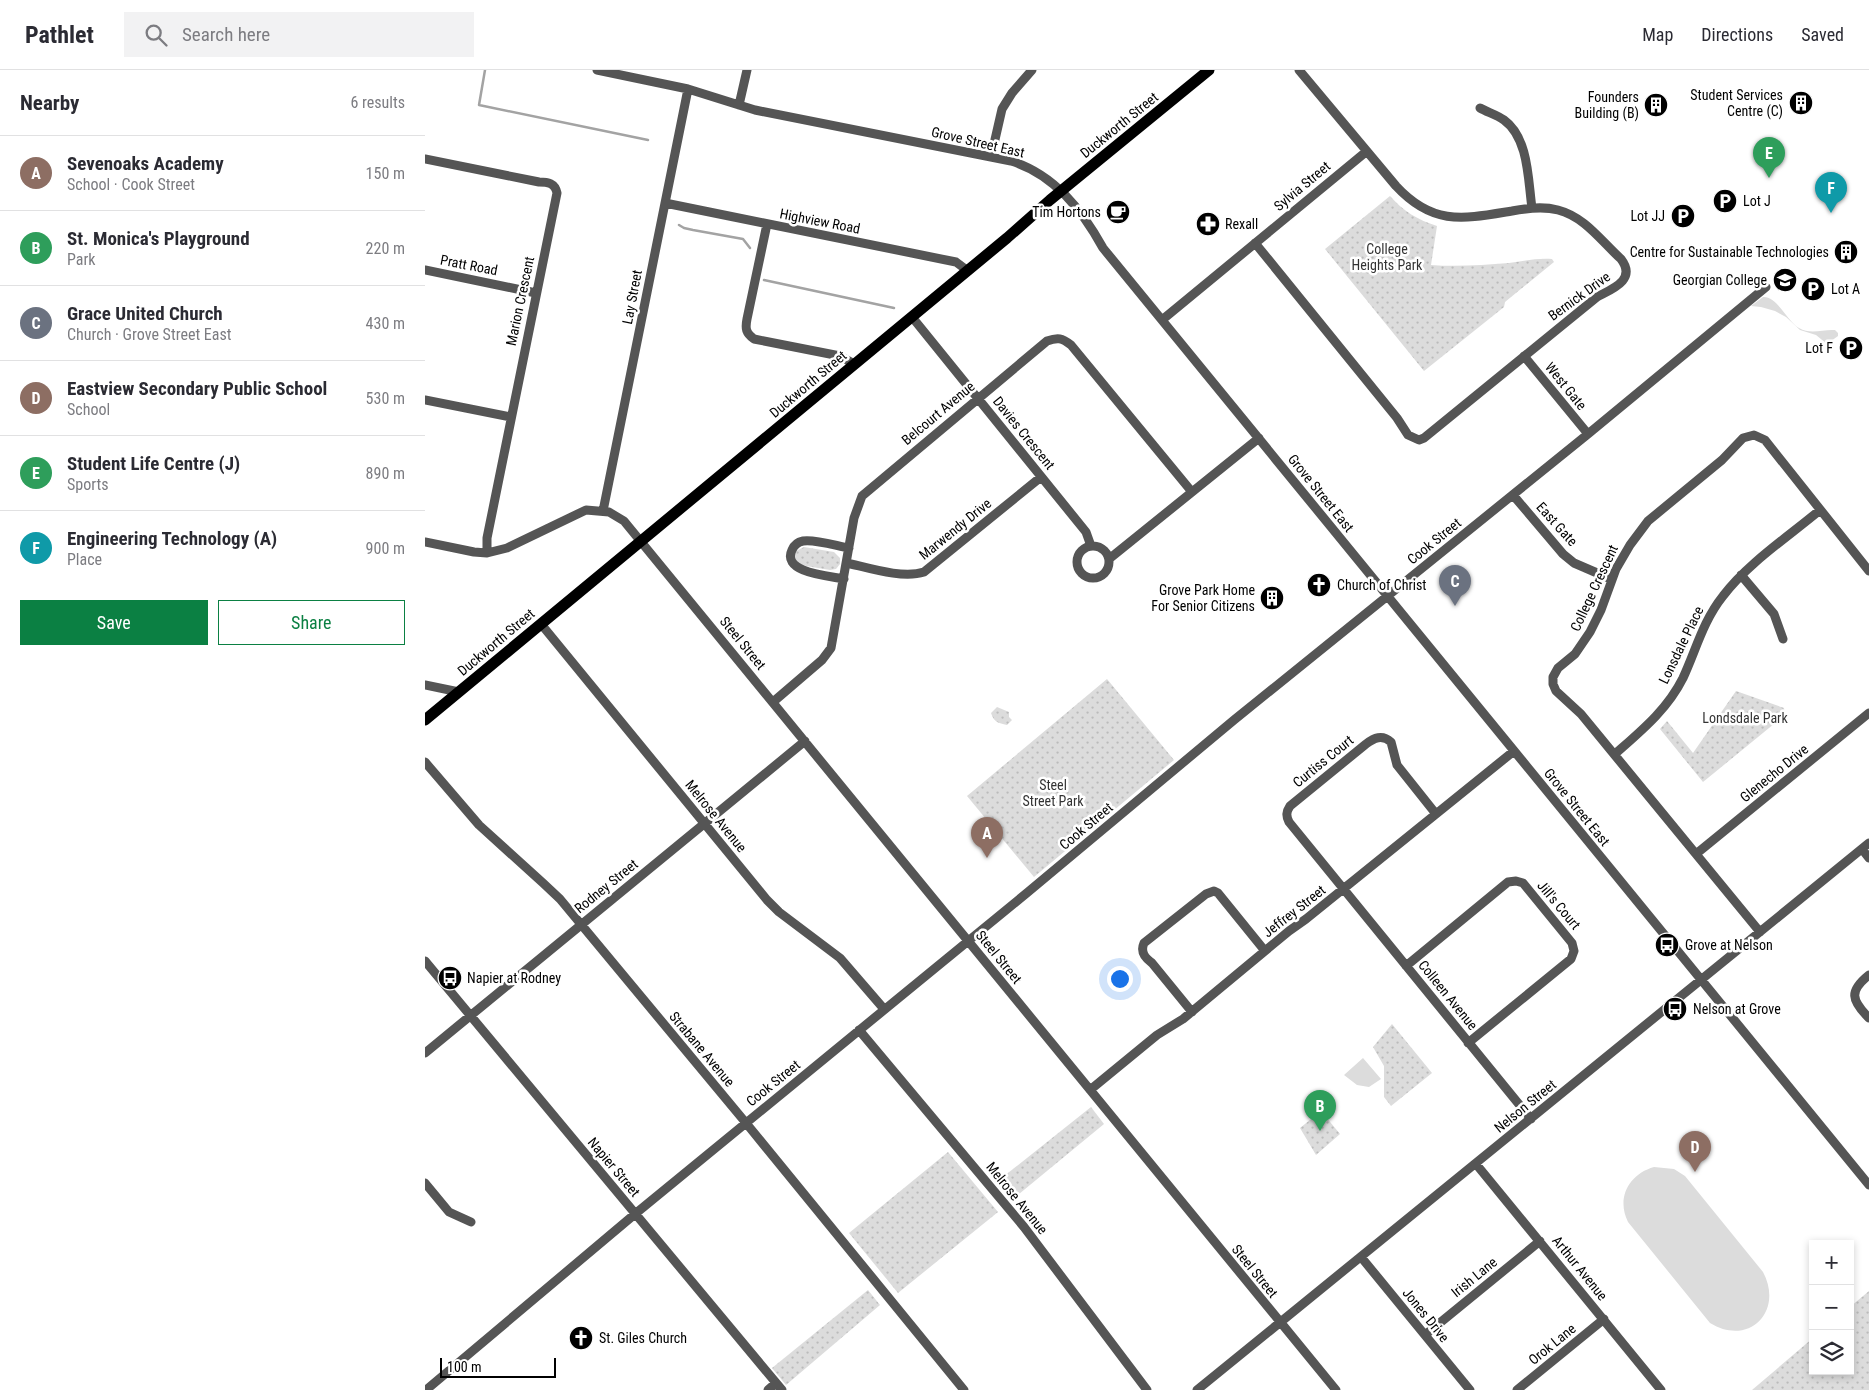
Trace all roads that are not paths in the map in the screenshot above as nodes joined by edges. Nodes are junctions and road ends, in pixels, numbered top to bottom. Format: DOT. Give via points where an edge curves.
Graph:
graph roads {
  1 [pos="597,70"];
  2 [pos="747,70"];
  3 [pos="1032,70"];
  4 [pos="1209,70"];
  5 [pos="1299,70"];
  6 [pos="688,89"];
  7 [pos="739,105"];
  8 [pos="1480,108"];
  9 [pos="1367,151"];
  10 [pos="991,157"];
  11 [pos="425,159"];
  12 [pos="1061,191"];
  13 [pos="665,203"];
  14 [pos="1532,208"];
  15 [pos="767,224"];
  16 [pos="1255,244"];
  17 [pos="425,270"];
  18 [pos="968,271"];
  19 [pos="1766,287"];
  20 [pos="536,293"];
  21 [pos="912,317"];
  22 [pos="1162,320"];
  23 [pos="1524,356"];
  24 [pos="854,364"];
  25 [pos="977,398"];
  26 [pos="425,400"];
  27 [pos="511,417"];
  28 [pos="1588,434"];
  29 [pos="1259,438"];
  30 [pos="1041,477"];
  31 [pos="1192,492"];
  32 [pos="1513,495"];
  33 [pos="1820,510"];
  34 [pos="603,511"];
  35 [pos="641,541"];
  36 [pos="425,542"];
  37 [pos="1091,546"];
  38 [pos="849,548"];
  39 [pos="487,553"];
  40 [pos="1109,559"];
  41 [pos="847,563"];
  42 [pos="1869,571"];
  43 [pos="1741,574"];
  44 [pos="844,579"];
  45 [pos="1611,579"];
  46 [pos="1387,596"];
  47 [pos="541,624"];
  48 [pos="1783,639"];
  49 [pos="425,685"];
  50 [pos="459,692"];
  51 [pos="773,702"];
  52 [pos="1869,713"];
  53 [pos="425,720"];
  54 [pos="805,741"];
  55 [pos="1514,751"];
  56 [pos="1615,754"];
  57 [pos="425,762"];
  58 [pos="1436,814"];
  59 [pos="704,823"];
  60 [pos="1865,846"];
  61 [pos="1696,854"];
  62 [pos="1869,858"];
  63 [pos="1344,889"];
  64 [pos="581,925"];
  65 [pos="1760,932"];
  66 [pos="968,941"];
  67 [pos="1265,951"];
  68 [pos="425,961"];
  69 [pos="1406,966"];
  70 [pos="1869,975"];
  71 [pos="1701,980"];
  72 [pos="884,1009"];
  73 [pos="1192,1012"];
  74 [pos="470,1016"];
  75 [pos="1869,1018"];
  76 [pos="859,1030"];
  77 [pos="1469,1043"];
  78 [pos="425,1053"];
  79 [pos="1090,1090"];
  80 [pos="1531,1119"];
  81 [pos="746,1123"];
  82 [pos="1476,1164"];
  83 [pos="425,1183"];
  84 [pos="1869,1185"];
  85 [pos="635,1214"];
  86 [pos="471,1222"];
  87 [pos="1540,1241"];
  88 [pos="1361,1257"];
  89 [pos="1604,1319"];
  90 [pos="1281,1323"];
  91 [pos="1425,1334"];
  92 [pos="779,1386"];
  93 [pos="427,1388"];
  94 [pos="768,1390"];
  95 [pos="964,1390"];
  96 [pos="1147,1390"];
  97 [pos="1197,1390"];
  98 [pos="1336,1390"];
  99 [pos="1470,1390"];
  100 [pos="1517,1390"];
  101 [pos="1661,1390"];
  1 -- 6 [label="street, Grove Street East"];
  2 -- 7 [label="street"];
  3 -- 10 [label="street" via="1002,109"];
  4 -- 12 [label="main road, Duckworth Street"];
  5 -- 9 [label="street, Bernick Drive"];
  6 -- 7 [label="street, Grove Street East"];
  6 -- 13 [label="street, Lay Street"];
  7 -- 10 [label="street, Grove Street East"];
  8 -- 14 [label="street" via="1505,121 1515,133 1525,158"];
  9 -- 14 [label="street, Bernick Drive" via="1405,196 1438,215 1471,218"];
  9 -- 16 [label="street, Sylvia Street"];
  10 -- 12 [label="street, Grove Street East" via="1030,168"];
  11 -- 20 [label="street, Marion Crescent" via="548,182 555,187 557,193"];
  12 -- 18 [label="main road, Duckworth Street"];
  12 -- 22 [label="street, Grove Street East"];
  13 -- 15 [label="street, Highview Road"];
  13 -- 34 [label="street, Lay Street"];
  14 -- 23 [label="street, Bernick Drive" via="1558,210 1585,224 1621,259 1627,272 1621,284 1597,297"];
  15 -- 18 [label="street, Highview Road" via="956,262"];
  15 -- 24 [label="street" via="745,329 749,336 840,356"];
  16 -- 22 [label="street, Sylvia Street"];
  16 -- 23 [label="street, Bernick Drive" via="1413,439 1424,438"];
  17 -- 20 [label="street, Pratt Road"];
  18 -- 21 [label="main road, Duckworth Street"];
  19 -- 28 [label="street, Cook Street"];
  20 -- 27 [label="street, Marion Crescent"];
  21 -- 24 [label="main road, Duckworth Street"];
  21 -- 25 [label="street, Davies Crescent"];
  22 -- 29 [label="street, Grove Street East"];
  23 -- 28 [label="street, West Gate"];
  24 -- 35 [label="main road, Duckworth Street"];
  25 -- 30 [label="street, Davies Crescent"];
  25 -- 31 [label="street, Belcourt Avenue" via="1047,341 1061,338 1071,345"];
  25 -- 38 [label="street, Belcourt Avenue" via="866,490 858,503"];
  26 -- 27 [label="street"];
  27 -- 39 [label="street, Marion Crescent" via="487,538"];
  28 -- 32 [label="street, Cook Street"];
  29 -- 31 [label="street"];
  29 -- 46 [label="street, Grove Street East"];
  30 -- 37 [label="street, Davies Crescent" via="1086,532"];
  30 -- 41 [label="street, Marwendy Drive" via="924,572 902,574"];
  31 -- 40 [label="street"];
  32 -- 45 [label="street, East Gate" via="1563,554 1580,566"];
  32 -- 46 [label="street, Cook Street"];
  33 -- 42 [label="street, College Crescent"];
  33 -- 43 [label="street, Lonsdale Place"];
  33 -- 45 [label="street, College Crescent" via="1765,440 1749,435 1648,522"];
  34 -- 35 [label="street, Steel Street" via="620,518"];
  34 -- 39 [label="street" via="587,510 507,548"];
  35 -- 47 [label="main road, Duckworth Street"];
  35 -- 51 [label="street, Steel Street"];
  36 -- 39 [label="street"];
  37 -- 40 [label="street, Davies Crescent" via="1104,550"];
  37 -- 40 [label="street" via="1078,556 1077,566 1083,575 1099,577 1107,570"];
  38 -- 41 [label="street, Belcourt Avenue"];
  38 -- 44 [label="street" via="805,541 792,548 790,556 798,569"];
  41 -- 44 [label="street, Belcourt Avenue"];
  43 -- 48 [label="street" via="1774,614"];
  43 -- 56 [label="street, Lonsdale Place" via="1705,623 1683,678 1667,703"];
  44 -- 51 [label="street, Belcourt Avenue" via="831,648 822,660"];
  45 -- 56 [label="street, College Crescent" via="1590,632 1575,654 1558,668 1553,684"];
  46 -- 55 [label="street, Grove Street East"];
  46 -- 66 [label="street, Cook Street"];
  47 -- 50 [label="main road, Duckworth Street"];
  47 -- 59 [label="street, Melrose Avenue"];
  49 -- 50 [label="street"];
  50 -- 53 [label="main road, Duckworth Street"];
  51 -- 54 [label="street, Steel Street"];
  52 -- 61 [label="street, Glenecho Drive"];
  54 -- 59 [label="street, Rodney Street"];
  54 -- 66 [label="street, Steel Street"];
  55 -- 58 [label="street, Jeffrey Street"];
  55 -- 71 [label="street, Grove Street East"];
  56 -- 61 [label="street, College Crescent"];
  57 -- 64 [label="street, Strabane Avenue" via="479,826 543,883"];
  58 -- 63 [label="street, Jeffrey Street"];
  58 -- 63 [label="street, Curtiss Court" via="1397,765 1391,742 1385,737 1372,739 1308,791 1290,806 1286,817"];
  59 -- 64 [label="street, Rodney Street"];
  59 -- 72 [label="street, Melrose Avenue" via="773,907 841,958"];
  60 -- 62 [label="street"];
  60 -- 65 [label="street, Nelson Street"];
  61 -- 65 [label="street, College Crescent"];
  63 -- 67 [label="street, Jeffrey Street"];
  63 -- 69 [label="street, Colleen Avenue"];
  64 -- 74 [label="street, Rodney Street"];
  64 -- 81 [label="street, Strabane Avenue"];
  65 -- 71 [label="street, Nelson Street"];
  66 -- 72 [label="street, Cook Street"];
  66 -- 79 [label="street, Steel Street"];
  67 -- 73 [label="street, Jeffrey Street"];
  67 -- 73 [label="street" via="1214,891 1144,943 1145,958 1153,963"];
  68 -- 74 [label="street, Napier Street"];
  69 -- 77 [label="street, Colleen Avenue"];
  69 -- 77 [label="street, Jill's Court" via="1508,882 1523,883 1572,943 1574,951 1571,959"];
  70 -- 75 [label="street" via="1859,982 1854,995 1856,1003"];
  71 -- 80 [label="street, Nelson Street"];
  71 -- 84 [label="street, Grove Street East"];
  72 -- 76 [label="street, Cook Street"];
  73 -- 79 [label="street, Jeffrey Street" via="1157,1034"];
  74 -- 78 [label="street, Rodney Street"];
  74 -- 85 [label="street, Napier Street"];
  76 -- 81 [label="street, Cook Street"];
  76 -- 96 [label="street, Melrose Avenue" via="1024,1227"];
  77 -- 80 [label="street, Colleen Avenue"];
  79 -- 90 [label="street, Steel Street"];
  80 -- 82 [label="street, Nelson Street"];
  81 -- 85 [label="street, Cook Street"];
  81 -- 95 [label="street, Strabane Avenue"];
  82 -- 87 [label="street, Arthur Avenue"];
  82 -- 88 [label="street, Nelson Street"];
  83 -- 86 [label="street" via="449,1212"];
  85 -- 92 [label="street, Napier Street"];
  85 -- 93 [label="street, Cook Street"];
  87 -- 89 [label="street, Arthur Avenue"];
  87 -- 91 [label="street, Irish Lane"];
  88 -- 90 [label="street, Nelson Street"];
  88 -- 91 [label="street, Jones Drive"];
  89 -- 100 [label="street, Orok Lane"];
  89 -- 101 [label="street, Arthur Avenue"];
  90 -- 97 [label="street, Nelson Street"];
  90 -- 98 [label="street, Steel Street"];
  91 -- 99 [label="street, Jones Drive"];
  92 -- 94 [label="street"];
}
